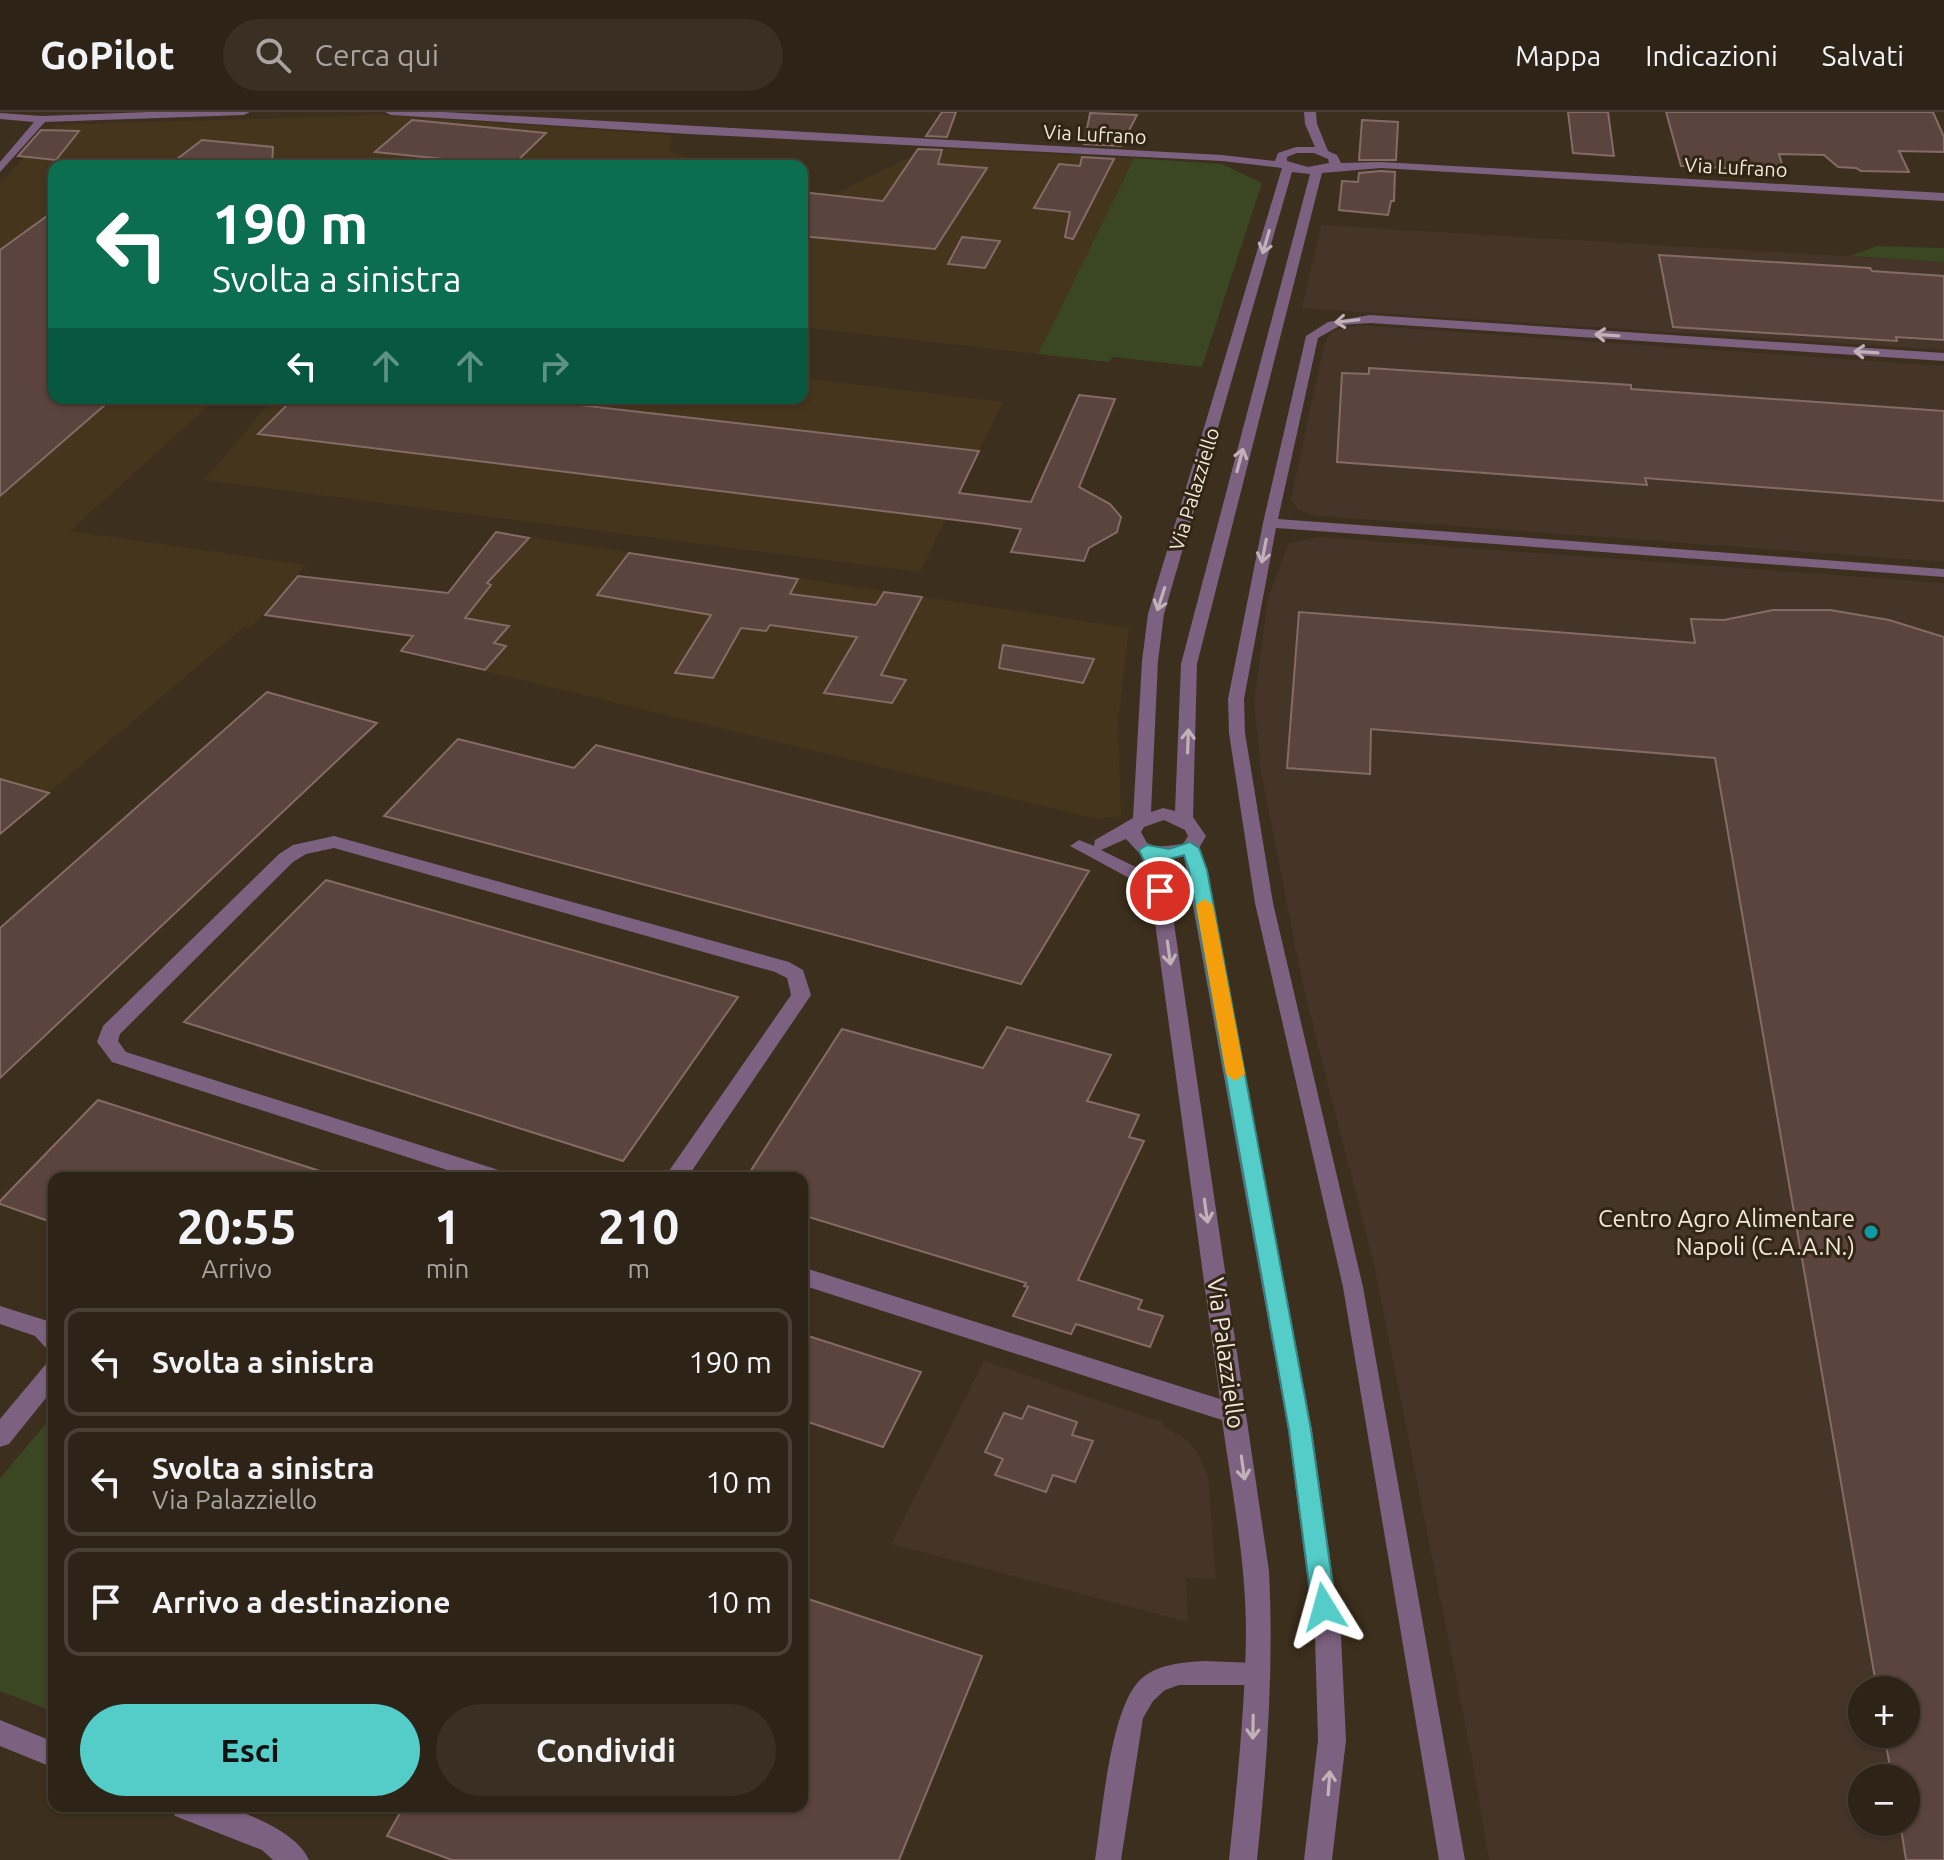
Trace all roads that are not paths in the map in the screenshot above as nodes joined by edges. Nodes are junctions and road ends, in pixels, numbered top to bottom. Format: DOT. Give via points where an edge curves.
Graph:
graph roads {
  1 [pos="244,112"];
  2 [pos="391,112"];
  3 [pos="0,116"];
  4 [pos="1310,118"];
  5 [pos="42,119"];
  6 [pos="1286,160"];
  7 [pos="1326,162"];
  8 [pos="0,169"];
  9 [pos="1944,197"];
  10 [pos="1944,357"];
  11 [pos="1270,523"];
  12 [pos="1944,573"];
  13 [pos="1184,819"];
  14 [pos="1140,835"];
  15 [pos="1079,846"];
  16 [pos="1190,848"];
  17 [pos="1160,891"];
  18 [pos="478,1172"];
  19 [pos="679,1172"];
  20 [pos="808,1278"];
  21 [pos="0,1315"];
  22 [pos="48,1334"];
  23 [pos="48,1378"];
  24 [pos="1235,1414"];
  25 [pos="0,1437"];
  26 [pos="1256,1674"];
  27 [pos="0,1733"];
  28 [pos="48,1753"];
  29 [pos="200,1812"];
  30 [pos="295,1860"];
  31 [pos="1108,1860"];
  32 [pos="1243,1860"];
  33 [pos="1318,1860"];
  34 [pos="1452,1860"];
  1 -- 5 [label="street"];
  2 -- 6 [label="street, Via Lufrano"];
  3 -- 5 [label="street"];
  4 -- 6 [label="street, Via Palazziello"];
  4 -- 7 [label="street, Via Palazziello"];
  5 -- 8 [label="street"];
  6 -- 7 [label="street"];
  6 -- 7 [label="street"];
  6 -- 14 [label="street, Via Palazziello, one-way" via="1156,614"];
  7 -- 9 [label="street, Via Lufrano"];
  13 -- 7 [label="street, Via Palazziello, one-way" via="1189,664 1231,493"];
  10 -- 11 [label="lane, one-way" via="1341,320 1312,336"];
  11 -- 12 [label="lane"];
  11 -- 34 [label="lane, one-way" via="1236,699 1237,733 1264,903 1353,1287"];
  13 -- 14 [label="street" via="1163,814"];
  13 -- 16 [label="street, Via Palazziello" via="1196,830"];
  14 -- 16 [label="street" via="1170,854"];
  14 -- 17 [label="street, Via Palazziello" via="1157,869"];
  15 -- 17 [label="street"];
  33 -- 16 [label="street, one-way" via="1332,1740 1328,1636 1300,1430"];
  17 -- 24 [label="street, Via Palazziello, one-way"];
  18 -- 19 [label="street" via="119,1057 107,1042 110,1031 286,858 300,849 334,842 796,975 801,995"];
  20 -- 24 [label="street"];
  21 -- 22 [label="street"];
  23 -- 25 [label="street"];
  24 -- 26 [label="street, Via Palazziello, one-way" via="1256,1571"];
  26 -- 31 [label="lane" via="1175,1675 1154,1683 1140,1698 1131,1717"];
  26 -- 32 [label="street, Via Palazziello, one-way"];
  27 -- 28 [label="street"];
  29 -- 30 [label="street" via="272,1840"];
}
